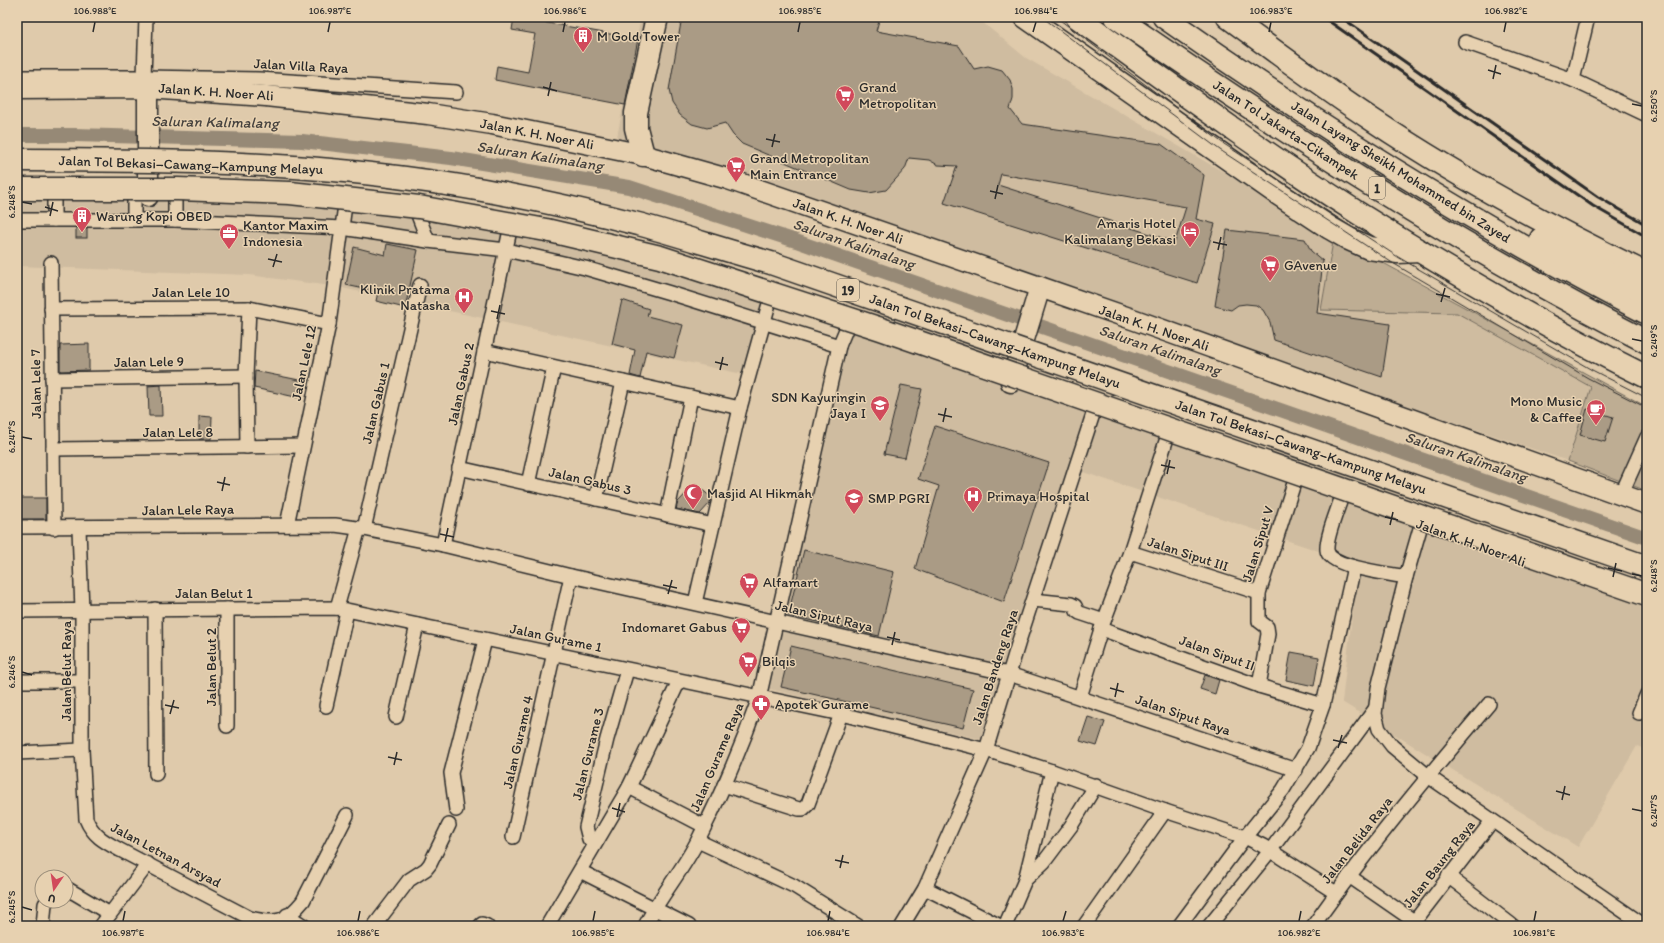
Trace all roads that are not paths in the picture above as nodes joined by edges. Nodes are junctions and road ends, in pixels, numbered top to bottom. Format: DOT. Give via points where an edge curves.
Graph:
graph roads {
  1 [pos="146,17"];
  2 [pos="657,17"];
  3 [pos="1026,17"];
  4 [pos="1077,17"];
  5 [pos="1116,17"];
  6 [pos="1164,17"];
  7 [pos="1190,17"];
  8 [pos="1228,17"];
  9 [pos="1237,17"];
  10 [pos="1588,17"];
  11 [pos="1466,42"];
  12 [pos="1285,59"];
  13 [pos="17,77"];
  14 [pos="1573,80"];
  15 [pos="146,82"];
  16 [pos="17,89"];
  17 [pos="456,92"];
  18 [pos="1647,115"];
  19 [pos="643,155"];
  20 [pos="17,160"];
  21 [pos="17,189"];
  22 [pos="17,196"];
  23 [pos="54,196"];
  24 [pos="141,196"];
  25 [pos="175,197"];
  26 [pos="345,205"];
  27 [pos="418,215"];
  28 [pos="17,220"];
  29 [pos="54,220"];
  30 [pos="134,220"];
  31 [pos="175,220"];
  32 [pos="342,228"];
  33 [pos="510,230"];
  34 [pos="428,241"];
  35 [pos="506,250"];
  36 [pos="1420,251"];
  37 [pos="51,263"];
  38 [pos="1647,274"];
  39 [pos="420,285"];
  40 [pos="1034,292"];
  41 [pos="1647,293"];
  42 [pos="770,300"];
  43 [pos="249,308"];
  44 [pos="51,309"];
  45 [pos="1647,313"];
  46 [pos="764,322"];
  47 [pos="329,324"];
  48 [pos="847,327"];
  49 [pos="1647,342"];
  50 [pos="839,346"];
  51 [pos="484,352"];
  52 [pos="554,367"];
  53 [pos="246,376"];
  54 [pos="1647,377"];
  55 [pos="52,379"];
  56 [pos="1007,381"];
  57 [pos="623,382"];
  58 [pos="691,397"];
  59 [pos="740,408"];
  60 [pos="1095,408"];
  61 [pos="1168,435"];
  62 [pos="1647,437"];
  63 [pos="303,446"];
  64 [pos="246,447"];
  65 [pos="53,449"];
  66 [pos="459,468"];
  67 [pos="1295,480"];
  68 [pos="528,484"];
  69 [pos="1621,495"];
  70 [pos="1342,496"];
  71 [pos="596,499"];
  72 [pos="1647,504"];
  73 [pos="667,515"];
  74 [pos="287,525"];
  75 [pos="713,525"];
  76 [pos="1421,525"];
  77 [pos="17,528"];
  78 [pos="54,528"];
  79 [pos="79,528"];
  80 [pos="362,529"];
  81 [pos="443,545"];
  82 [pos="1130,552"];
  83 [pos="1357,567"];
  84 [pos="1647,567"];
  85 [pos="571,576"];
  86 [pos="1400,576"];
  87 [pos="1259,593"];
  88 [pos="1647,595"];
  89 [pos="1033,600"];
  90 [pos="695,603"];
  91 [pos="1647,606"];
  92 [pos="227,609"];
  93 [pos="342,609"];
  94 [pos="155,610"];
  95 [pos="17,611"];
  96 [pos="82,611"];
  97 [pos="776,621"];
  98 [pos="1103,625"];
  99 [pos="417,626"];
  100 [pos="485,640"];
  101 [pos="554,654"];
  102 [pos="627,670"];
  103 [pos="1009,674"];
  104 [pos="17,681"];
  105 [pos="81,681"];
  106 [pos="679,681"];
  107 [pos="1259,686"];
  108 [pos="1647,694"];
  109 [pos="1080,697"];
  110 [pos="759,698"];
  111 [pos="1489,704"];
  112 [pos="1323,705"];
  113 [pos="326,706"];
  114 [pos="1375,709"];
  115 [pos="1639,712"];
  116 [pos="841,714"];
  117 [pos="396,717"];
  118 [pos="227,726"];
  119 [pos="82,750"];
  120 [pos="986,750"];
  121 [pos="17,753"];
  122 [pos="1296,770"];
  123 [pos="1052,771"];
  124 [pos="156,774"];
  125 [pos="1428,776"];
  126 [pos="724,785"];
  127 [pos="1096,786"];
  128 [pos="629,787"];
  129 [pos="456,810"];
  130 [pos="1165,811"];
  131 [pos="347,815"];
  132 [pos="1492,821"];
  133 [pos="449,825"];
  134 [pos="704,826"];
  135 [pos="513,837"];
  136 [pos="698,841"];
  137 [pos="1258,844"];
  138 [pos="594,845"];
  139 [pos="148,864"];
  140 [pos="580,871"];
  141 [pos="1350,876"];
  142 [pos="1448,876"];
  143 [pos="1025,880"];
  144 [pos="925,888"];
  145 [pos="1336,892"];
  146 [pos="74,893"];
  147 [pos="654,908"];
  148 [pos="45,909"];
  149 [pos="110,914"];
  150 [pos="288,916"];
  151 [pos="247,922"];
  152 [pos="1413,923"];
  153 [pos="43,926"];
  154 [pos="101,926"];
  155 [pos="304,926"];
  156 [pos="374,926"];
  157 [pos="480,926"];
  158 [pos="487,926"];
  159 [pos="547,926"];
  160 [pos="645,926"];
  161 [pos="690,926"];
  162 [pos="858,926"];
  163 [pos="902,926"];
  164 [pos="1000,926"];
  165 [pos="1005,926"];
  166 [pos="1084,926"];
  167 [pos="1180,926"];
  168 [pos="1209,926"];
  169 [pos="1313,926"];
  170 [pos="1511,926"];
  171 [pos="1645,926"];
  1 -- 15 [label="street"];
  2 -- 19 [label="highway" via="636,113 636,128"];
  3 -- 36 [label="highway" via="1274,192 1330,228 1369,248 1398,252"];
  4 -- 36 [label="highway" via="1217,118"];
  5 -- 49 [label="highway, Jalan Tol Jakarta–Cikampek / 1" via="1323,155 1475,249"];
  6 -- 45 [label="highway, Jalan Layang Sheikh Mohammed bin Zayed / 1" via="1233,66 1426,190"];
  7 -- 41 [label="highway, Jalan Layang Sheikh Mohammed bin Zayed" via="1313,102 1422,172 1556,247"];
  8 -- 12 [label="highway"];
  9 -- 12 [label="highway"];
  10 -- 14 [label="street"];
  11 -- 14 [label="street"];
  12 -- 38 [label="highway" via="1370,119 1446,167"];
  13 -- 15 [label="street, Jalan Villa Raya"];
  14 -- 18 [label="street"];
  15 -- 16 [label="main road, Jalan K. H. Noer Ali"];
  15 -- 17 [label="street, Jalan Villa Raya" via="259,79"];
  15 -- 19 [label="main road, Jalan K. H. Noer Ali" via="428,114 492,124"];
  15 -- 24 [label="main road" via="148,164"];
  19 -- 40 [label="main road, Jalan K. H. Noer Ali" via="728,179"];
  20 -- 84 [label="highway, Jalan Tol Bekasi–Cawang–Kampung Melayu / 19, bridge" via="289,166 405,178 530,199 642,225 771,263"];
  21 -- 88 [label="highway, Jalan Tol Bekasi–Cawang–Kampung Melayu / 19, bridge" via="178,189 290,193 419,207 546,230 660,257 881,330"];
  22 -- 23 [label="main road, Jalan K. H. Noer Ali"];
  23 -- 24 [label="main road, Jalan K. H. Noer Ali"];
  23 -- 29 [label="street"];
  24 -- 25 [label="main road, Jalan K. H. Noer Ali"];
  24 -- 30 [label="street"];
  25 -- 26 [label="main road, Jalan K. H. Noer Ali"];
  25 -- 31 [label="street"];
  26 -- 27 [label="main road, Jalan K. H. Noer Ali"];
  26 -- 32 [label="street, Jalan Lele 12"];
  27 -- 33 [label="main road, Jalan K. H. Noer Ali"];
  27 -- 34 [label="street"];
  28 -- 29 [label="street"];
  29 -- 30 [label="street"];
  30 -- 31 [label="street"];
  31 -- 32 [label="street"];
  32 -- 34 [label="street"];
  32 -- 47 [label="street, Jalan Lele 12"];
  33 -- 35 [label="street, Jalan Gabus 2"];
  33 -- 42 [label="main road, Jalan K. H. Noer Ali" via="602,250"];
  34 -- 35 [label="street"];
  35 -- 46 [label="street" via="585,268"];
  35 -- 51 [label="street, Jalan Gabus 2"];
  36 -- 54 [label="highway" via="1530,316"];
  37 -- 44 [label="street, Jalan Lele 7"];
  39 -- 80 [label="street, Jalan Gabus 1"];
  40 -- 56 [label="main road"];
  40 -- 69 [label="main road, Jalan K. H. Noer Ali"];
  42 -- 46 [label="street"];
  42 -- 48 [label="main road, Jalan K. H. Noer Ali"];
  43 -- 44 [label="street, Jalan Lele 10"];
  43 -- 47 [label="street, Jalan Lele 10"];
  43 -- 53 [label="street"];
  44 -- 55 [label="street, Jalan Lele 7"];
  46 -- 50 [label="street"];
  46 -- 59 [label="street"];
  47 -- 63 [label="street, Jalan Lele 12"];
  48 -- 50 [label="street, Jalan Gurame Raya"];
  48 -- 56 [label="main road, Jalan K. H. Noer Ali"];
  50 -- 97 [label="street, Jalan Gurame Raya"];
  51 -- 52 [label="street"];
  51 -- 66 [label="street, Jalan Gabus 2"];
  52 -- 57 [label="street"];
  52 -- 68 [label="street"];
  53 -- 55 [label="street, Jalan Lele 9"];
  53 -- 64 [label="street"];
  55 -- 65 [label="street, Jalan Lele 7"];
  56 -- 60 [label="main road, Jalan K. H. Noer Ali"];
  57 -- 58 [label="street"];
  57 -- 71 [label="street"];
  58 -- 59 [label="street"];
  58 -- 73 [label="street"];
  59 -- 75 [label="street"];
  60 -- 61 [label="main road, Jalan K. H. Noer Ali"];
  60 -- 89 [label="street, Jalan Bandeng Raya"];
  61 -- 67 [label="main road, Jalan K. H. Noer Ali"];
  61 -- 82 [label="street"];
  62 -- 69 [label="street"];
  63 -- 64 [label="street, Jalan Lele 8"];
  63 -- 74 [label="street, Jalan Lele 12"];
  64 -- 65 [label="street, Jalan Lele 8"];
  65 -- 78 [label="street, Jalan Lele 7"];
  66 -- 68 [label="street, Jalan Gabus 3"];
  66 -- 81 [label="street, Jalan Gabus 2"];
  67 -- 70 [label="main road, Jalan K. H. Noer Ali"];
  67 -- 87 [label="street, Jalan Siput V"];
  68 -- 71 [label="street, Jalan Gabus 3"];
  69 -- 72 [label="main road, Jalan K. H. Noer Ali"];
  70 -- 76 [label="main road, Jalan K. H. Noer Ali"];
  70 -- 83 [label="street" via="1327,543 1327,552 1335,560"];
  71 -- 73 [label="street, Jalan Gabus 3"];
  73 -- 75 [label="street, Jalan Gabus 3"];
  74 -- 79 [label="street, Jalan Lele Raya"];
  74 -- 80 [label="street, Jalan Lele Raya" via="335,525"];
  75 -- 90 [label="street"];
  76 -- 86 [label="street"];
  76 -- 91 [label="main road, Jalan K. H. Noer Ali"];
  77 -- 78 [label="street, Jalan Lele Raya"];
  78 -- 79 [label="street, Jalan Lele Raya"];
  79 -- 96 [label="street, Jalan Belut Raya"];
  80 -- 81 [label="street, Jalan Siput Raya"];
  80 -- 93 [label="street, Jalan Gabus 1"];
  81 -- 85 [label="street, Jalan Siput Raya"];
  82 -- 87 [label="street, Jalan Siput III"];
  82 -- 98 [label="street"];
  83 -- 86 [label="street"];
  83 -- 112 [label="street"];
  85 -- 90 [label="street, Jalan Siput Raya"];
  85 -- 101 [label="street, Jalan Gurame 4"];
  86 -- 114 [label="street"];
  87 -- 107 [label="street, Jalan Siput V" via="1259,621 1267,627 1268,634"];
  89 -- 98 [label="street, Jalan Siput II" via="1071,604 1080,613"];
  89 -- 103 [label="street, Jalan Bandeng Raya"];
  90 -- 97 [label="street, Jalan Siput Raya"];
  92 -- 93 [label="street, Jalan Belut 1"];
  92 -- 94 [label="street, Jalan Belut 1"];
  92 -- 118 [label="street, Jalan Belut 2"];
  93 -- 99 [label="street, Jalan Gurame 1"];
  93 -- 113 [label="street, Jalan Gabus 1"];
  94 -- 96 [label="street, Jalan Belut 1"];
  94 -- 124 [label="street"];
  95 -- 96 [label="street, Jalan Belut 1"];
  96 -- 105 [label="street, Jalan Belut Raya"];
  97 -- 103 [label="street, Jalan Siput Raya"];
  97 -- 110 [label="street, Jalan Gurame Raya"];
  98 -- 107 [label="street, Jalan Siput II"];
  98 -- 109 [label="street"];
  99 -- 100 [label="street, Jalan Gurame 1"];
  99 -- 117 [label="street"];
  100 -- 101 [label="street, Jalan Gurame 1"];
  100 -- 129 [label="street" via="451,773"];
  101 -- 102 [label="street, Jalan Gurame 1"];
  101 -- 135 [label="street, Jalan Gurame 4"];
  102 -- 106 [label="street, Jalan Gurame 1"];
  102 -- 138 [label="street, Jalan Gurame 3" via="586,827 589,840"];
  103 -- 109 [label="street, Jalan Siput Raya"];
  103 -- 120 [label="street, Jalan Bandeng Raya"];
  104 -- 105 [label="street"];
  105 -- 119 [label="street, Jalan Belut Raya"];
  106 -- 110 [label="street, Jalan Gurame 1"];
  106 -- 128 [label="street"];
  107 -- 112 [label="street, Jalan Siput II"];
  108 -- 115 [label="street"];
  109 -- 122 [label="street, Jalan Siput Raya"];
  110 -- 116 [label="street, Jalan Gurame 1"];
  110 -- 126 [label="street, Jalan Gurame Raya" via="745,739"];
  111 -- 125 [label="street, Jalan Belida Raya"];
  112 -- 122 [label="street" via="1308,748"];
  114 -- 125 [label="street" via="1376,721 1385,738"];
  114 -- 137 [label="street"];
  116 -- 120 [label="street, Jalan Gurame 1"];
  116 -- 126 [label="street" via="808,804 803,809"];
  119 -- 121 [label="street"];
  119 -- 139 [label="street, Jalan Letnan Arsyad" via="86,820 90,829 107,843"];
  120 -- 123 [label="street, Jalan Gurame 1"];
  120 -- 144 [label="street, Jalan Bandeng Raya"];
  122 -- 137 [label="street" via="1283,790"];
  123 -- 127 [label="street, Jalan Gurame 1"];
  123 -- 143 [label="street"];
  125 -- 132 [label="street"];
  125 -- 141 [label="street, Jalan Belida Raya"];
  126 -- 134 [label="street, Jalan Gurame Raya"];
  127 -- 130 [label="street, Jalan Gurame 1"];
  127 -- 143 [label="street" via="1049,857"];
  128 -- 134 [label="street"];
  128 -- 138 [label="street"];
  130 -- 137 [label="street, Jalan Gurame 1"];
  130 -- 166 [label="street"];
  131 -- 150 [label="street" via="303,901"];
  132 -- 142 [label="street, Jalan Baung Raya"];
  132 -- 171 [label="street"];
  133 -- 156 [label="street" via="430,864 409,880"];
  134 -- 136 [label="street, Jalan Gurame Raya"];
  136 -- 147 [label="street, Jalan Gurame Raya"];
  136 -- 162 [label="street" via="794,886"];
  137 -- 145 [label="street, Jalan Gurame 1"];
  137 -- 167 [label="street"];
  137 -- 168 [label="street"];
  138 -- 140 [label="street"];
  139 -- 149 [label="street"];
  139 -- 151 [label="street, Jalan Letnan Arsyad"];
  140 -- 147 [label="street"];
  140 -- 159 [label="street"];
  141 -- 145 [label="street, Jalan Belida Raya"];
  141 -- 152 [label="street"];
  142 -- 152 [label="street, Jalan Baung Raya"];
  142 -- 170 [label="street"];
  143 -- 165 [label="street"];
  144 -- 163 [label="street, Jalan Bandeng Raya"];
  144 -- 164 [label="street"];
  145 -- 169 [label="street, Jalan Belida Raya"];
  146 -- 149 [label="street"];
  147 -- 160 [label="street, Jalan Gurame Raya"];
  147 -- 161 [label="street"];
  148 -- 153 [label="street"];
  149 -- 154 [label="street"];
  150 -- 151 [label="street, Jalan Letnan Arsyad" via="277,922"];
  150 -- 155 [label="street"];
  157 -- 158 [label="street"];
}
